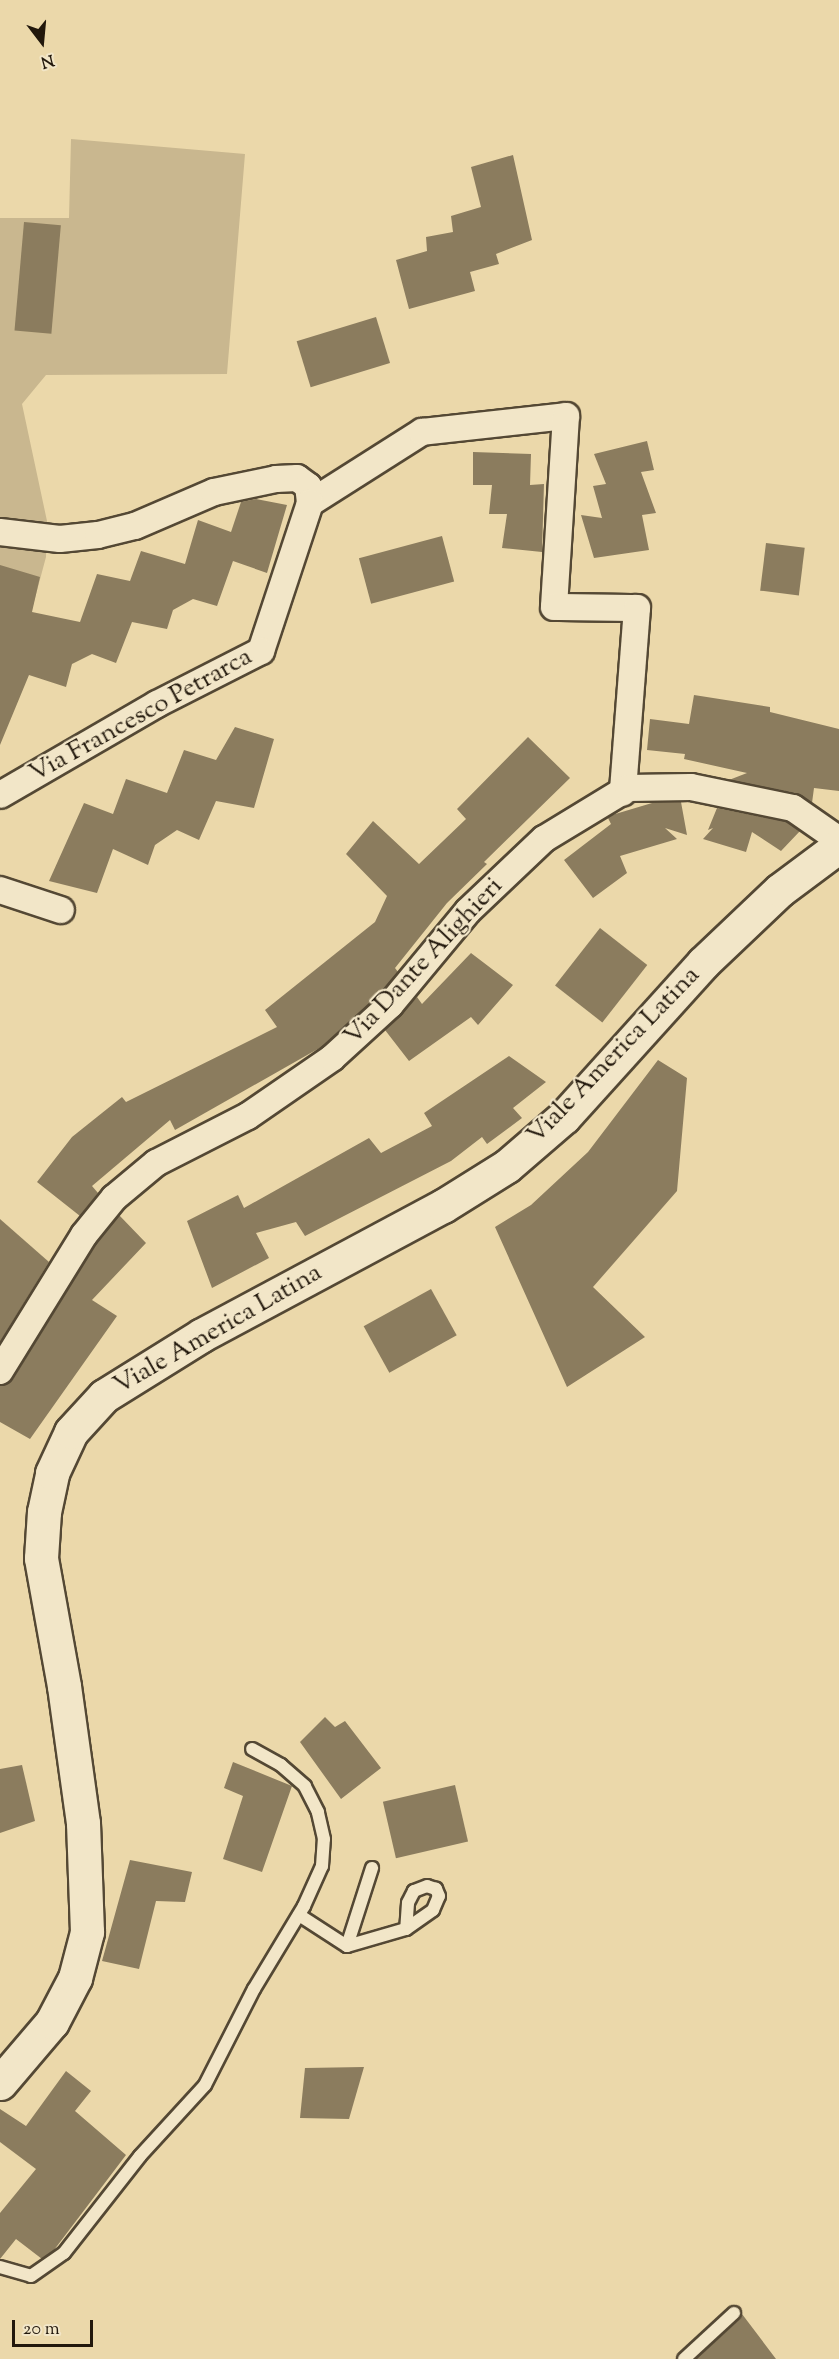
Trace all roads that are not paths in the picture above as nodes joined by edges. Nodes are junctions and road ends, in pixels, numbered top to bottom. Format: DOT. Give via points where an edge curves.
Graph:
graph roads {
  1 [pos="310,503"];
  2 [pos="0,532"];
  3 [pos="623,792"];
  4 [pos="0,795"];
  5 [pos="839,840"];
  6 [pos="839,846"];
  7 [pos="0,890"];
  8 [pos="61,910"];
  9 [pos="0,1371"];
  10 [pos="252,1749"];
  11 [pos="372,1868"];
  12 [pos="299,1915"];
  13 [pos="406,1929"];
  14 [pos="347,1946"];
  15 [pos="0,2083"];
  16 [pos="0,2267"];
  17 [pos="734,2313"];
  18 [pos="684,2359"];
  1 -- 2 [label="street" via="308,486 297,478 276,479 214,492 135,526 98,535 60,539"];
  1 -- 3 [label="street" via="422,432 566,416 554,607 637,608"];
  1 -- 4 [label="street, Via Francesco Petrarca" via="261,651 157,704"];
  3 -- 5 [label="street, Via Dante Alighieri" via="691,786 793,808"];
  3 -- 9 [label="street, Via Dante Alighieri" via="544,839 468,911 390,1005 332,1058 248,1116 156,1163 114,1198 84,1235"];
  6 -- 15 [label="main road, Viale America Latina" via="780,890 703,963 564,1117 507,1166 443,1206 202,1335 104,1396 71,1432 52,1473 41,1558 83,1823 87,1932 75,1978 52,2022"];
  7 -- 8 [label="street"];
  10 -- 12 [label="lane" via="281,1765 305,1786 318,1812 324,1839 322,1866"];
  11 -- 14 [label="lane"];
  12 -- 14 [label="lane"];
  12 -- 16 [label="lane" via="254,1989 206,2085 140,2156 64,2253 31,2276"];
  13 -- 14 [label="lane"];
  17 -- 18 [label="lane"];
}
